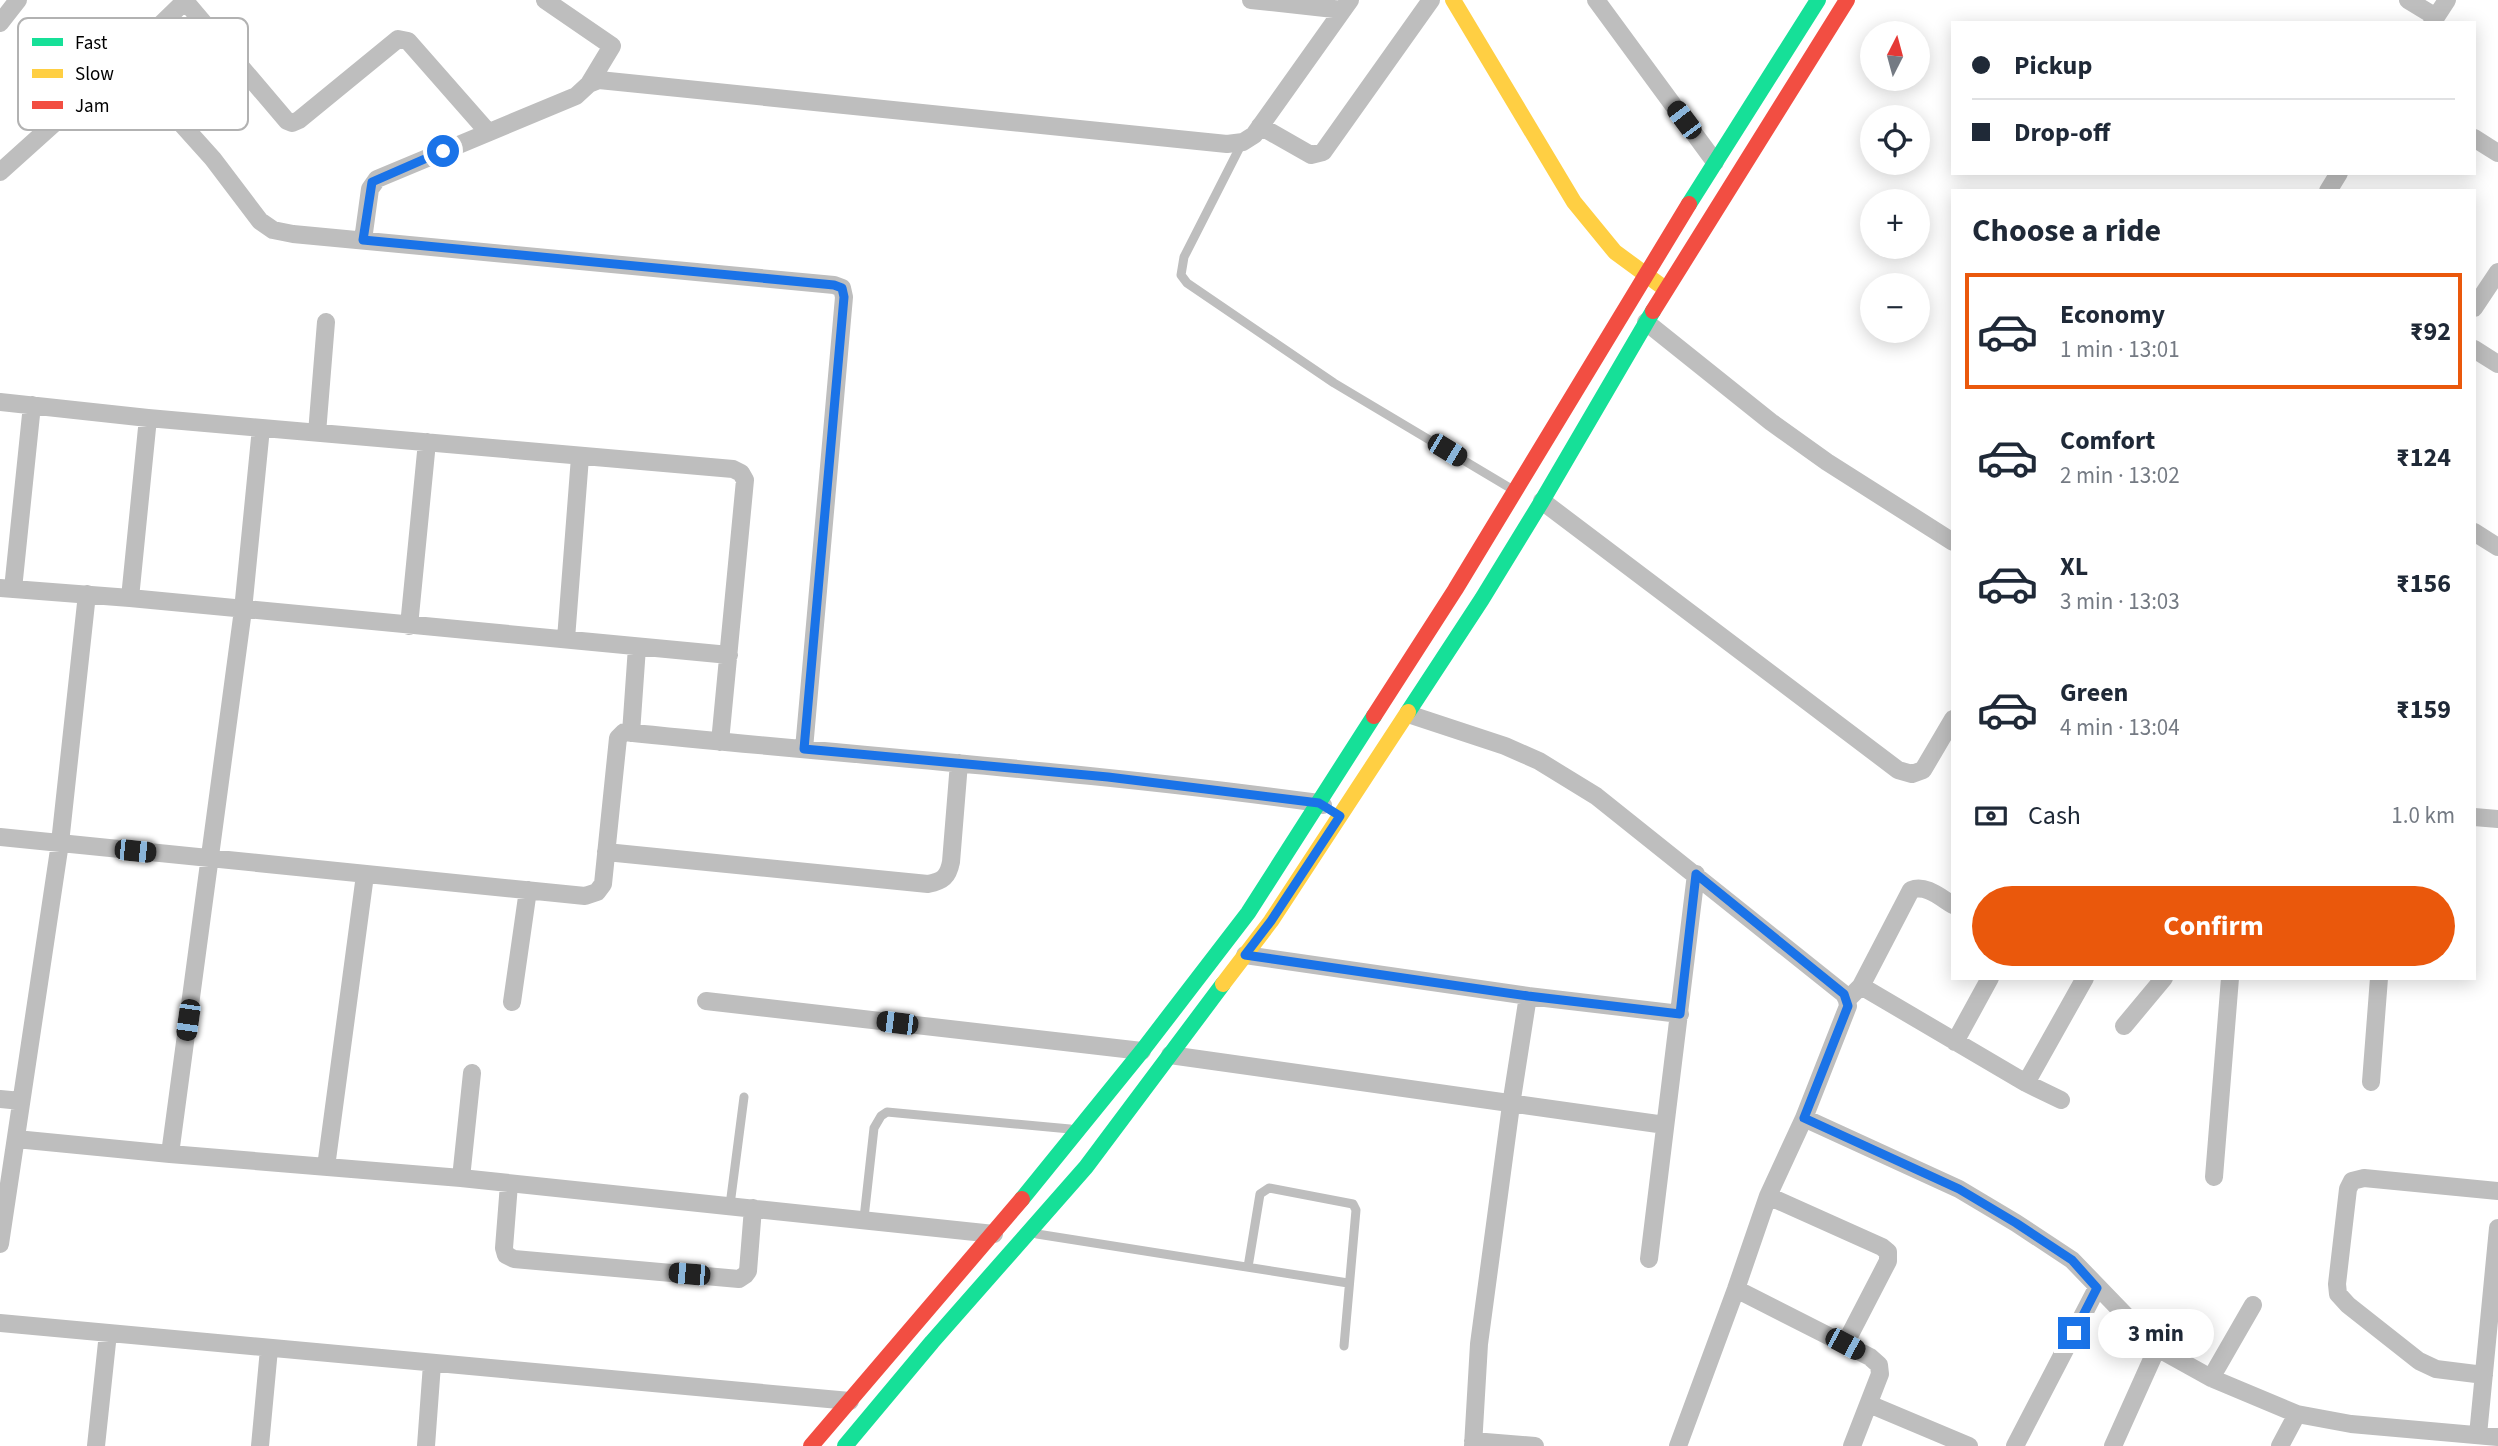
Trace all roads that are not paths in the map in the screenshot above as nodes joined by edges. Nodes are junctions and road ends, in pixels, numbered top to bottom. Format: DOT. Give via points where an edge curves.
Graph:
graph roads {
  1 [pos="18,0"];
  2 [pos="545,0"];
  3 [pos="1251,0"];
  4 [pos="1431,0"];
  5 [pos="1453,0"];
  6 [pos="1596,0"];
  7 [pos="1847,0"];
  8 [pos="2407,0"];
  9 [pos="2447,0"];
  10 [pos="186,1"];
  11 [pos="1809,4"];
  12 [pos="1347,5"];
  13 [pos="168,18"];
  14 [pos="200,18"];
  15 [pos="2434,20"];
  16 [pos="0,23"];
  17 [pos="248,75"];
  18 [pos="589,84"];
  19 [pos="1260,126"];
  20 [pos="47,130"];
  21 [pos="187,130"];
  22 [pos="488,132"];
  23 [pos="2476,139"];
  24 [pos="1243,142"];
  25 [pos="2498,153"];
  26 [pos="1715,162"];
  27 [pos="0,172"];
  28 [pos="363,240"];
  29 [pos="2498,272"];
  30 [pos="1645,275"];
  31 [pos="1666,289"];
  32 [pos="2476,305"];
  33 [pos="327,322"];
  34 [pos="1646,322"];
  35 [pos="2476,350"];
  36 [pos="2498,364"];
  37 [pos="0,402"];
  38 [pos="32,405"];
  39 [pos="148,418"];
  40 [pos="261,428"];
  41 [pos="317,433"];
  42 [pos="427,442"];
  43 [pos="580,457"];
  44 [pos="1514,491"];
  45 [pos="1542,501"];
  46 [pos="2476,534"];
  47 [pos="1951,541"];
  48 [pos="2498,546"];
  49 [pos="6,589"];
  50 [pos="87,594"];
  51 [pos="130,598"];
  52 [pos="243,610"];
  53 [pos="409,626"];
  54 [pos="566,639"];
  55 [pos="637,647"];
  56 [pos="729,654"];
  57 [pos="1408,713"];
  58 [pos="1951,722"];
  59 [pos="631,733"];
  60 [pos="720,743"];
  61 [pos="804,749"];
  62 [pos="959,763"];
  63 [pos="1319,803"];
  64 [pos="1340,816"];
  65 [pos="2476,817"];
  66 [pos="2498,819"];
  67 [pos="0,836"];
  68 [pos="60,843"];
  69 [pos="606,852"];
  70 [pos="209,859"];
  71 [pos="1696,874"];
  72 [pos="365,875"];
  73 [pos="528,890"];
  74 [pos="1951,904"];
  75 [pos="1245,955"];
  76 [pos="1989,980"];
  77 [pos="2081,980"];
  78 [pos="2162,980"];
  79 [pos="2379,980"];
  80 [pos="2227,982"];
  81 [pos="1861,986"];
  82 [pos="1528,996"];
  83 [pos="1847,1000"];
  84 [pos="706,1001"];
  85 [pos="512,1002"];
  86 [pos="1680,1014"];
  87 [pos="2124,1027"];
  88 [pos="1955,1042"];
  89 [pos="1142,1051"];
  90 [pos="1170,1055"];
  91 [pos="471,1073"];
  92 [pos="2371,1082"];
  93 [pos="2026,1083"];
  94 [pos="744,1097"];
  95 [pos="0,1098"];
  96 [pos="2061,1100"];
  97 [pos="21,1101"];
  98 [pos="1511,1105"];
  99 [pos="1804,1118"];
  100 [pos="1665,1125"];
  101 [pos="1078,1130"];
  102 [pos="16,1139"];
  103 [pos="170,1154"];
  104 [pos="326,1167"];
  105 [pos="2214,1177"];
  106 [pos="5,1178"];
  107 [pos="461,1178"];
  108 [pos="509,1184"];
  109 [pos="2498,1191"];
  110 [pos="1768,1195"];
  111 [pos="730,1205"];
  112 [pos="753,1208"];
  113 [pos="864,1218"];
  114 [pos="2498,1228"];
  115 [pos="1028,1232"];
  116 [pos="994,1234"];
  117 [pos="0,1244"];
  118 [pos="1649,1259"];
  119 [pos="1248,1267"];
  120 [pos="1348,1283"];
  121 [pos="2097,1288"];
  122 [pos="1736,1289"];
  123 [pos="2253,1305"];
  124 [pos="0,1323"];
  125 [pos="108,1334"];
  126 [pos="1845,1344"];
  127 [pos="1344,1346"];
  128 [pos="2157,1348"];
  129 [pos="269,1349"];
  130 [pos="432,1364"];
  131 [pos="2484,1375"];
  132 [pos="2211,1378"];
  133 [pos="850,1401"];
  134 [pos="1869,1404"];
  135 [pos="2297,1414"];
  136 [pos="2478,1435"];
  137 [pos="2498,1437"];
  138 [pos="2423,1438"];
  139 [pos="1473,1444"];
  140 [pos="96,1446"];
  141 [pos="260,1446"];
  142 [pos="426,1446"];
  143 [pos="811,1446"];
  144 [pos="845,1446"];
  145 [pos="1535,1446"];
  146 [pos="1678,1446"];
  147 [pos="1852,1446"];
  148 [pos="1969,1446"];
  149 [pos="2015,1446"];
  150 [pos="2113,1446"];
  151 [pos="2280,1446"];
  1 -- 16 [label="street"];
  2 -- 18 [label="street" via="612,46"];
  3 -- 12 [label="street"];
  4 -- 19 [label="street" via="1323,152 1311,155"];
  5 -- 30 [label="main road" via="1574,202 1615,252"];
  6 -- 26 [label="street"];
  7 -- 31 [label="main road"];
  8 -- 15 [label="street"];
  9 -- 15 [label="street"];
  10 -- 13 [label="street"];
  10 -- 14 [label="street"];
  11 -- 26 [label="main road"];
  12 -- 19 [label="street"];
  17 -- 22 [label="street" via="292,123 403,39"];
  18 -- 22 [label="street" via="576,96"];
  18 -- 24 [label="street" via="599,80 1227,144"];
  19 -- 24 [label="street"];
  20 -- 27 [label="street"];
  21 -- 28 [label="street" via="273,230"];
  22 -- 28 [label="street" via="372,182"];
  23 -- 25 [label="street"];
  24 -- 44 [label="lane" via="1184,257 1181,275 1187,284 1334,383"];
  26 -- 30 [label="main road"];
  28 -- 61 [label="street" via="842,288"];
  29 -- 32 [label="street"];
  30 -- 31 [label="main road"];
  30 -- 44 [label="main road"];
  31 -- 34 [label="main road"];
  33 -- 41 [label="street"];
  34 -- 45 [label="main road"];
  34 -- 47 [label="street" via="1771,422"];
  35 -- 36 [label="street"];
  37 -- 38 [label="street"];
  38 -- 39 [label="street"];
  38 -- 49 [label="street"];
  39 -- 40 [label="street"];
  39 -- 51 [label="street"];
  40 -- 41 [label="street"];
  40 -- 52 [label="street"];
  41 -- 42 [label="street"];
  42 -- 43 [label="street"];
  42 -- 53 [label="street"];
  43 -- 54 [label="street"];
  43 -- 56 [label="street" via="741,473 745,480"];
  44 -- 63 [label="main road"];
  45 -- 57 [label="main road"];
  45 -- 58 [label="street" via="1898,770 1912,774 1923,770"];
  46 -- 48 [label="street"];
  49 -- 50 [label="street"];
  50 -- 51 [label="street"];
  50 -- 68 [label="street"];
  51 -- 52 [label="street"];
  52 -- 53 [label="street"];
  52 -- 70 [label="street"];
  53 -- 54 [label="street"];
  54 -- 55 [label="street"];
  55 -- 56 [label="street"];
  55 -- 59 [label="street"];
  56 -- 60 [label="street"];
  57 -- 64 [label="main road"];
  57 -- 71 [label="street" via="1539,761 1596,796"];
  59 -- 60 [label="street"];
  59 -- 69 [label="street" via="618,738"];
  60 -- 61 [label="street"];
  61 -- 62 [label="street"];
  62 -- 63 [label="street"];
  62 -- 69 [label="street" via="949,873 936,883"];
  63 -- 64 [label="street"];
  63 -- 89 [label="main road" via="1248,913"];
  64 -- 75 [label="main road"];
  65 -- 66 [label="street"];
  67 -- 68 [label="street"];
  68 -- 70 [label="street"];
  68 -- 97 [label="street"];
  69 -- 73 [label="street" via="603,884 597,892 585,896"];
  70 -- 72 [label="street"];
  70 -- 103 [label="street"];
  71 -- 83 [label="street"];
  71 -- 86 [label="street"];
  72 -- 73 [label="street"];
  72 -- 104 [label="street"];
  73 -- 85 [label="street"];
  74 -- 81 [label="street" via="1924,888 1912,890"];
  75 -- 82 [label="street"];
  75 -- 90 [label="main road"];
  76 -- 88 [label="street"];
  77 -- 93 [label="street"];
  78 -- 87 [label="street"];
  79 -- 92 [label="street"];
  80 -- 105 [label="street"];
  81 -- 83 [label="street"];
  81 -- 88 [label="street"];
  82 -- 86 [label="street"];
  82 -- 98 [label="street"];
  83 -- 99 [label="street"];
  84 -- 89 [label="street"];
  86 -- 100 [label="street"];
  88 -- 93 [label="street"];
  89 -- 101 [label="main road"];
  90 -- 98 [label="street"];
  90 -- 115 [label="main road" via="1086,1167"];
  91 -- 107 [label="street"];
  93 -- 96 [label="street"];
  94 -- 111 [label="lane"];
  95 -- 97 [label="street"];
  97 -- 102 [label="street"];
  98 -- 100 [label="street"];
  98 -- 139 [label="street" via="1479,1344"];
  99 -- 110 [label="street"];
  99 -- 121 [label="street" via="1971,1196 2072,1260"];
  100 -- 118 [label="street"];
  101 -- 113 [label="lane" via="887,1112 874,1128"];
  101 -- 116 [label="main road"];
  102 -- 103 [label="street"];
  102 -- 106 [label="street"];
  103 -- 104 [label="street"];
  104 -- 107 [label="street"];
  106 -- 117 [label="street"];
  107 -- 108 [label="street"];
  108 -- 111 [label="street"];
  108 -- 112 [label="street" via="504,1248 514,1259 739,1279 748,1271"];
  109 -- 131 [label="street" via="2364,1178 2352,1181 2337,1284 2338,1294 2348,1306 2419,1361 2436,1369"];
  110 -- 122 [label="street"];
  110 -- 126 [label="street" via="1888,1252 1888,1261"];
  111 -- 112 [label="street"];
  112 -- 113 [label="street"];
  113 -- 116 [label="street"];
  114 -- 131 [label="street"];
  115 -- 119 [label="lane"];
  115 -- 144 [label="main road"];
  116 -- 133 [label="main road"];
  119 -- 120 [label="lane"];
  119 -- 120 [label="lane" via="1259,1194 1269,1188 1282,1190 1353,1204"];
  120 -- 127 [label="lane"];
  121 -- 128 [label="street"];
  121 -- 149 [label="street"];
  122 -- 126 [label="street"];
  122 -- 146 [label="street"];
  123 -- 132 [label="street"];
  124 -- 125 [label="street"];
  125 -- 129 [label="street"];
  125 -- 140 [label="street"];
  126 -- 134 [label="street" via="1879,1365"];
  128 -- 132 [label="street"];
  128 -- 150 [label="street"];
  129 -- 130 [label="street"];
  129 -- 141 [label="street"];
  130 -- 133 [label="street"];
  130 -- 142 [label="street"];
  131 -- 136 [label="street"];
  132 -- 135 [label="street"];
  133 -- 143 [label="main road"];
  134 -- 147 [label="street"];
  134 -- 148 [label="street"];
  135 -- 138 [label="street"];
  135 -- 151 [label="street"];
  136 -- 137 [label="street"];
  136 -- 138 [label="street"];
  139 -- 145 [label="street"];
}
